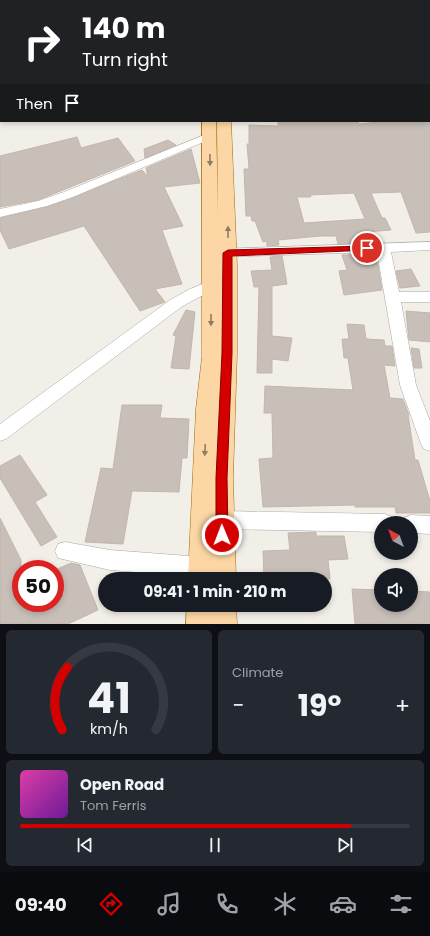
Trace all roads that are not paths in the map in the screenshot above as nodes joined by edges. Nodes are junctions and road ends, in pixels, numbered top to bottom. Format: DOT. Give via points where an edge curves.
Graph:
graph roads {
  1 [pos="224,122"];
  2 [pos="209,129"];
  3 [pos="0,213"];
  4 [pos="430,246"];
  5 [pos="382,248"];
  6 [pos="219,253"];
  7 [pos="210,286"];
  8 [pos="393,297"];
  9 [pos="430,297"];
  10 [pos="0,434"];
  11 [pos="430,444"];
  12 [pos="222,520"];
  13 [pos="374,523"];
  14 [pos="418,524"];
  15 [pos="430,525"];
  16 [pos="65,551"];
  17 [pos="194,572"];
  18 [pos="201,572"];
  19 [pos="223,572"];
  20 [pos="200,612"];
  21 [pos="223,612"];
  22 [pos="200,624"];
  23 [pos="223,624"];
  6 -- 1 [label="main road, one-way"];
  2 -- 3 [label="street" via="178,148 80,191 46,203"];
  2 -- 6 [label="main road, one-way"];
  4 -- 5 [label="street"];
  5 -- 6 [label="street"];
  5 -- 8 [label="street"];
  6 -- 7 [label="main road"];
  6 -- 12 [label="main road" via="227,353"];
  7 -- 10 [label="street" via="175,304"];
  7 -- 18 [label="main road, one-way" via="212,357"];
  8 -- 9 [label="street"];
  8 -- 11 [label="street" via="408,385"];
  12 -- 13 [label="street"];
  12 -- 19 [label="main road"];
  14 -- 15 [label="street"];
  16 -- 17 [label="street"];
  20 -- 22 [label="main road"];
  21 -- 23 [label="main road"];
}
